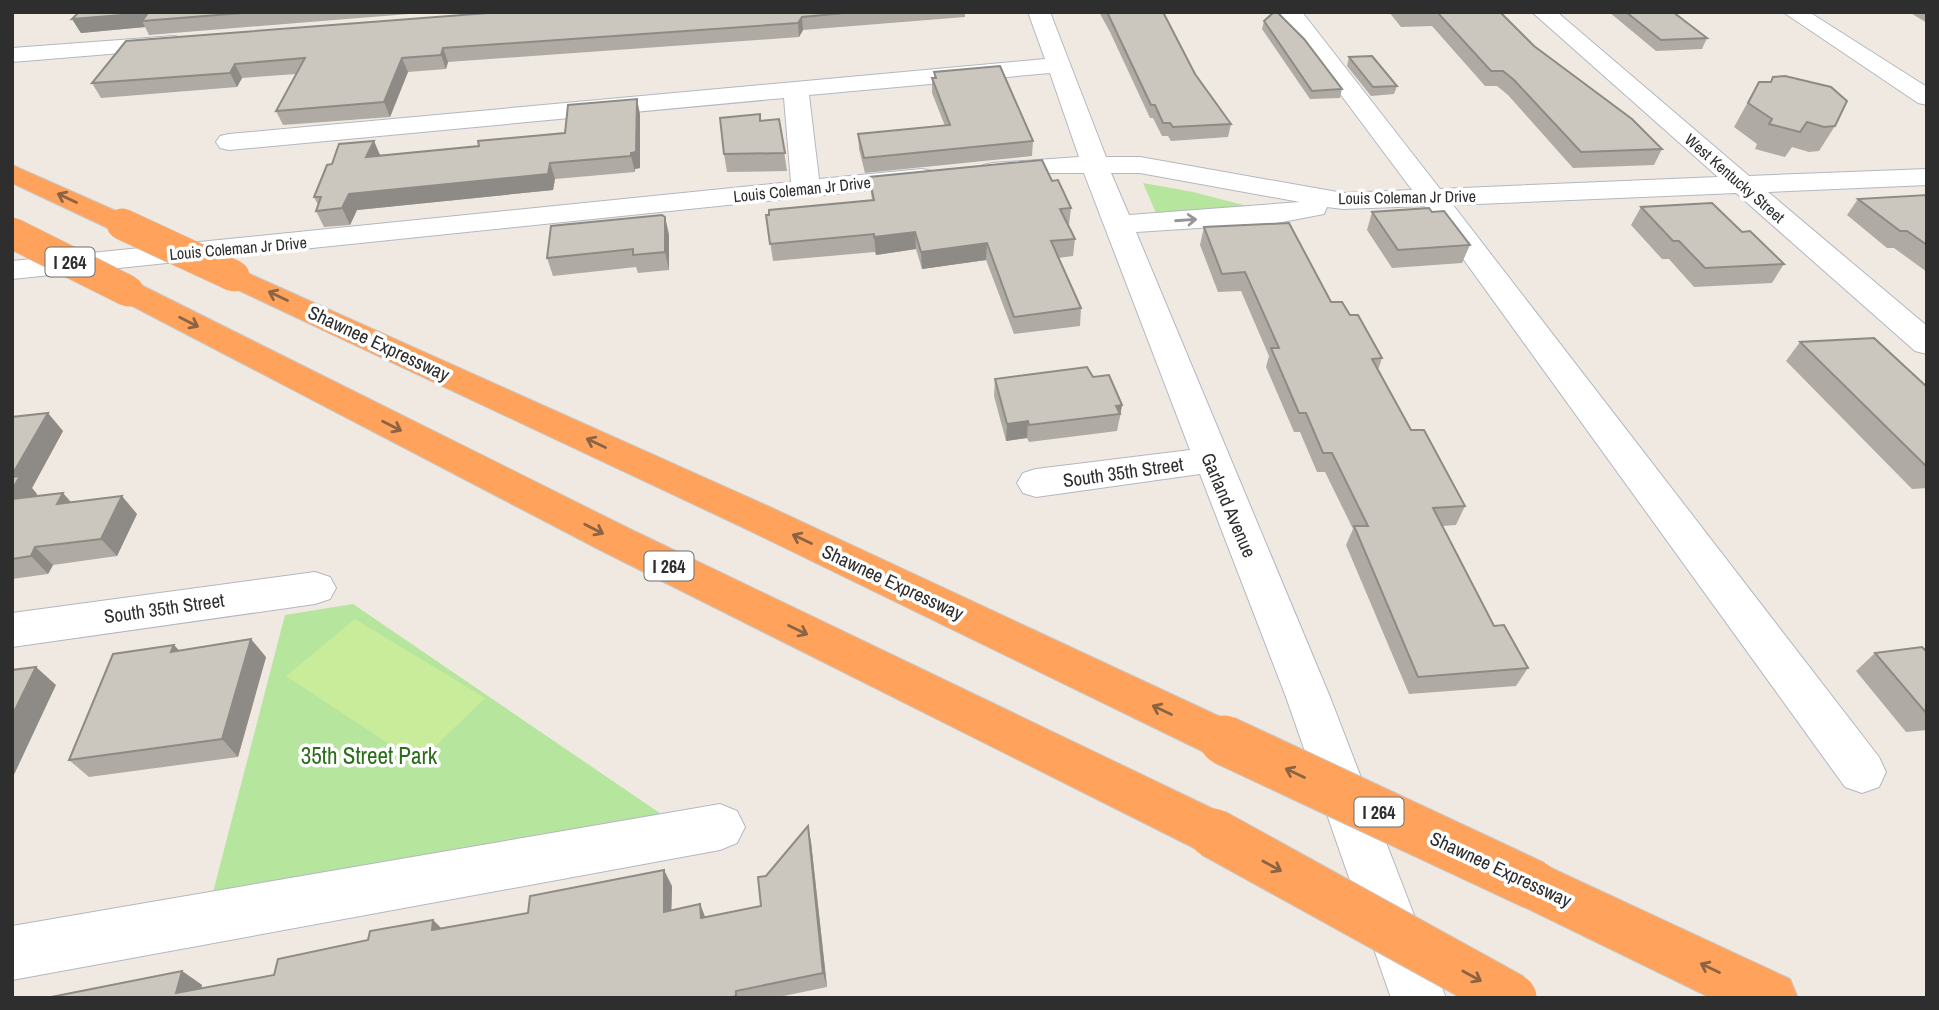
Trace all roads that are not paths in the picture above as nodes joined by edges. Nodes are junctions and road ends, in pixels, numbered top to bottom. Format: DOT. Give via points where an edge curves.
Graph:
graph roads {
  1 [pos="1039,12"];
  2 [pos="1290,12"];
  3 [pos="1543,12"];
  4 [pos="1794,12"];
  5 [pos="190,41"];
  6 [pos="12,55"];
  7 [pos="1058,65"];
  8 [pos="796,89"];
  9 [pos="1927,99"];
  10 [pos="229,142"];
  11 [pos="1094,165"];
  12 [pos="12,173"];
  13 [pos="1927,177"];
  14 [pos="1740,183"];
  15 [pos="806,189"];
  16 [pos="1433,198"];
  17 [pos="1343,201"];
  18 [pos="1117,225"];
  19 [pos="12,233"];
  20 [pos="12,270"];
  21 [pos="1927,344"];
  22 [pos="1210,460"];
  23 [pos="1036,483"];
  24 [pos="315,588"];
  25 [pos="12,630"];
  26 [pos="1862,772"];
  27 [pos="720,827"];
  28 [pos="12,953"];
  29 [pos="1419,998"];
  30 [pos="1512,998"];
  31 [pos="1771,998"];
  1 -- 7 [label="street, Garland Avenue"];
  2 -- 16 [label="street"];
  3 -- 14 [label="street, West Kentucky Street"];
  4 -- 9 [label="street"];
  5 -- 6 [label="street"];
  7 -- 8 [label="street"];
  7 -- 11 [label="street, Garland Avenue"];
  8 -- 10 [label="street"];
  8 -- 15 [label="street"];
  11 -- 15 [label="street, Louis Coleman Jr Drive" via="1051,165"];
  11 -- 17 [label="street, Louis Coleman Jr Drive" via="1140,165"];
  11 -- 18 [label="street, Garland Avenue"];
  31 -- 12 [label="highway, Shawnee Expressway / I 264, one-way, bridge" via="756,517"];
  13 -- 14 [label="street, Louis Coleman Jr Drive"];
  14 -- 16 [label="street, Louis Coleman Jr Drive"];
  14 -- 21 [label="street, West Kentucky Street"];
  15 -- 20 [label="street, Louis Coleman Jr Drive"];
  16 -- 17 [label="street, Louis Coleman Jr Drive"];
  16 -- 26 [label="street"];
  18 -- 17 [label="street, one-way" via="1277,214"];
  18 -- 22 [label="street, Garland Avenue"];
  19 -- 30 [label="highway, I 264, one-way, bridge" via="614,539 1213,833"];
  22 -- 23 [label="street, South 35th Street"];
  22 -- 29 [label="street, Garland Avenue" via="1308,698"];
  24 -- 25 [label="street, South 35th Street"];
  27 -- 28 [label="street"];
}
